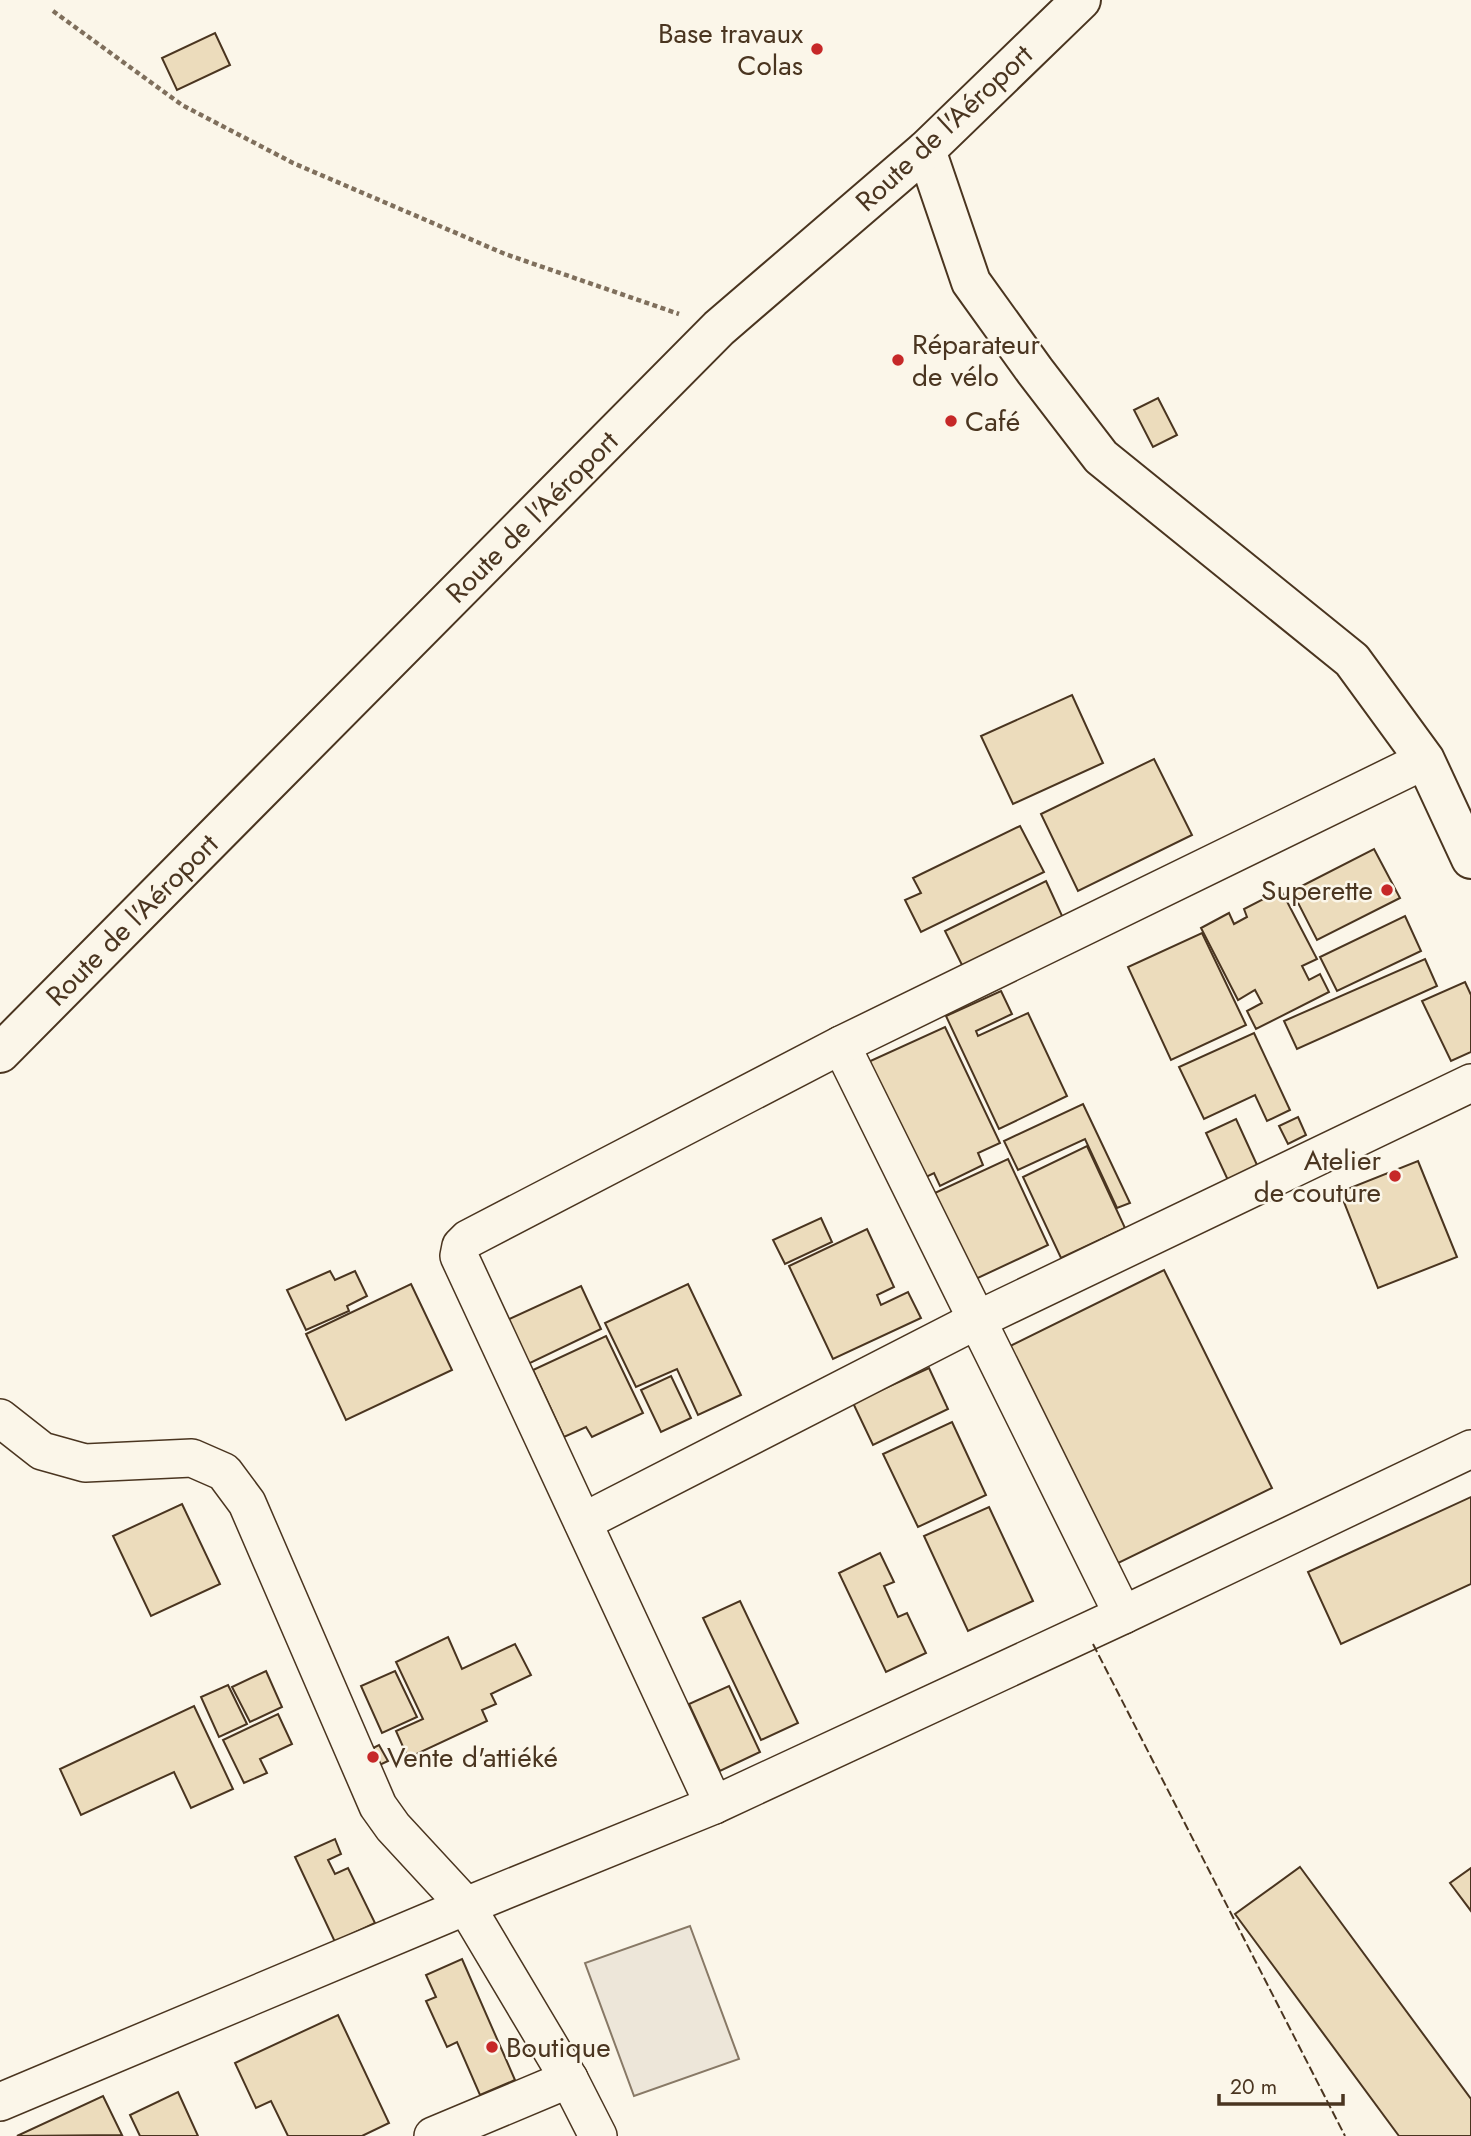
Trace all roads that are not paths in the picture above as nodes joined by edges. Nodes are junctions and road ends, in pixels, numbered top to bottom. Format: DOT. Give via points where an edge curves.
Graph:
graph roads {
  1 [pos="1081,0"];
  2 [pos="926,150"];
  3 [pos="1425,760"];
  4 [pos="1471,859"];
  5 [pos="841,1045"];
  6 [pos="0,1053"];
  7 [pos="1471,1083"];
  8 [pos="977,1320"];
  9 [pos="0,1418"];
  10 [pos="1471,1449"];
  11 [pos="583,1522"];
  12 [pos="1123,1615"];
  13 [pos="714,1805"];
  14 [pos="466,1906"];
  15 [pos="569,2079"];
  16 [pos="0,2102"];
  17 [pos="433,2136"];
  18 [pos="598,2136"];
  1 -- 2 [label="street, Route de l'Aéroport"];
  2 -- 3 [label="street" via="971,282 1101,457 1352,660"];
  2 -- 6 [label="street, Route de l'Aéroport" via="719,328"];
  3 -- 4 [label="street"];
  3 -- 5 [label="street"];
  5 -- 8 [label="street"];
  5 -- 11 [label="street" via="461,1245 458,1256"];
  7 -- 8 [label="street"];
  8 -- 11 [label="street"];
  8 -- 12 [label="street"];
  9 -- 14 [label="street" via="42,1451 86,1463 192,1458 225,1472 247,1503 378,1806"];
  10 -- 12 [label="street"];
  11 -- 13 [label="street"];
  12 -- 13 [label="street"];
  13 -- 14 [label="street"];
  14 -- 15 [label="street"];
  14 -- 16 [label="street"];
  15 -- 17 [label="street"];
  15 -- 18 [label="street"];
}
